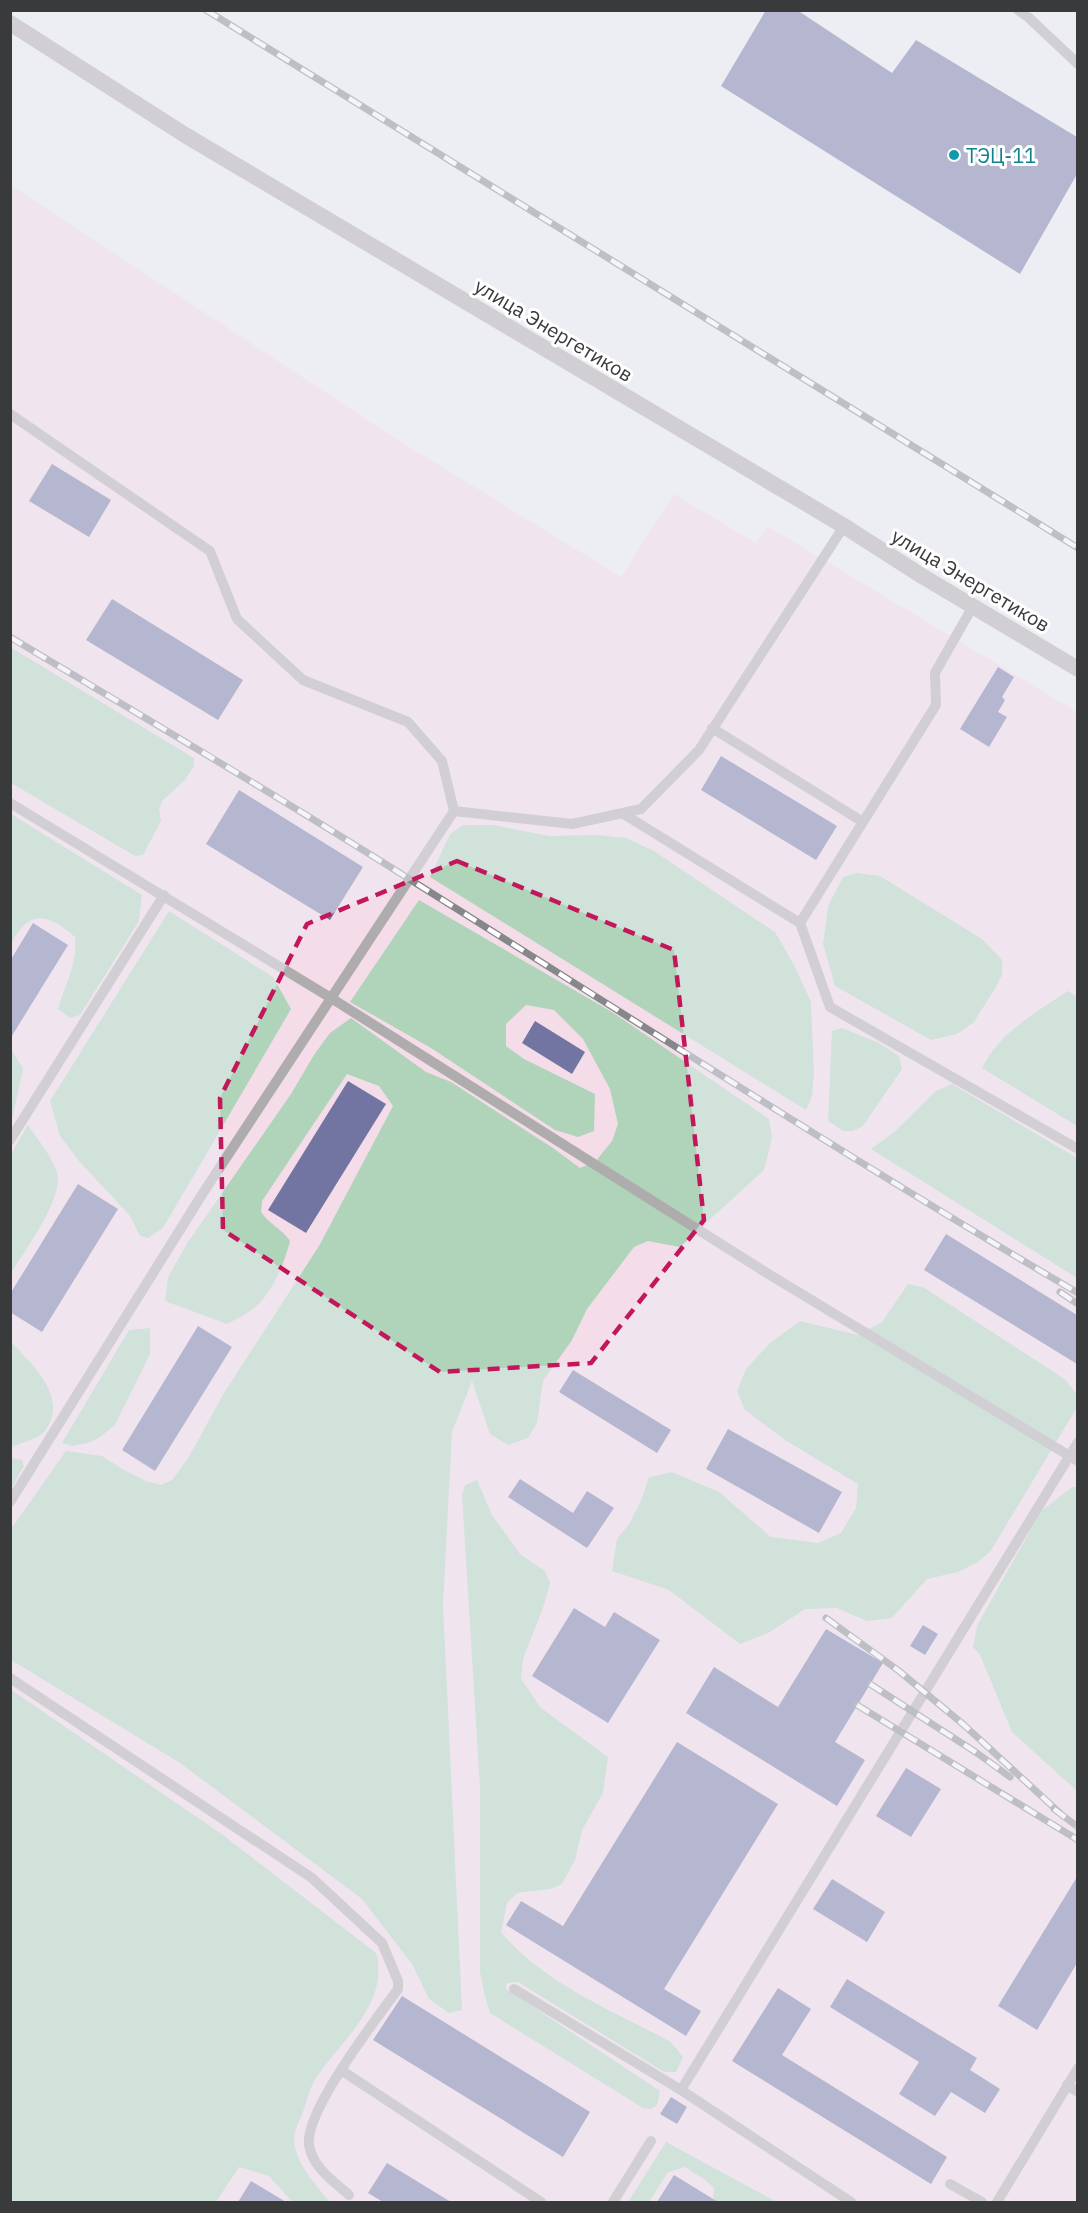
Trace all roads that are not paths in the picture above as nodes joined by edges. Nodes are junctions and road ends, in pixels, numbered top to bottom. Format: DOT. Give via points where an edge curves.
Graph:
graph roads {
  1 [pos="1018,10"];
  2 [pos="10,23"];
  3 [pos="1077,64"];
  4 [pos="10,414"];
  5 [pos="844,526"];
  6 [pos="973,606"];
  7 [pos="1077,669"];
  8 [pos="712,728"];
  9 [pos="10,803"];
  10 [pos="454,812"];
  11 [pos="622,813"];
  12 [pos="863,822"];
  13 [pos="164,895"];
  14 [pos="800,923"];
  15 [pos="331,998"];
  16 [pos="10,1140"];
  17 [pos="1077,1149"];
  18 [pos="1077,1442"];
  19 [pos="1073,1459"];
  20 [pos="10,1502"];
  21 [pos="10,1678"];
  22 [pos="514,1989"];
  23 [pos="1077,2068"];
  24 [pos="341,2070"];
  25 [pos="1067,2085"];
  26 [pos="681,2090"];
  27 [pos="1077,2092"];
  28 [pos="651,2141"];
  29 [pos="950,2184"];
  30 [pos="349,2195"];
  31 [pos="541,2202"];
  32 [pos="613,2202"];
  33 [pos="851,2202"];
  34 [pos="982,2202"];
  35 [pos="996,2202"];
  1 -- 3 [label="lane"];
  2 -- 5 [label="street, улица Энергетиков" via="185,135"];
  4 -- 10 [label="lane" via="210,551 237,619 303,680 408,722 442,761"];
  5 -- 6 [label="street, улица Энергетиков"];
  5 -- 8 [label="lane"];
  6 -- 7 [label="street, улица Энергетиков"];
  6 -- 12 [label="lane" via="935,674 936,705"];
  8 -- 11 [label="lane" via="699,750 641,809"];
  8 -- 12 [label="lane"];
  9 -- 13 [label="lane"];
  10 -- 11 [label="lane" via="572,824"];
  10 -- 15 [label="lane"];
  11 -- 14 [label="lane"];
  12 -- 14 [label="lane"];
  13 -- 15 [label="lane"];
  13 -- 16 [label="lane"];
  14 -- 17 [label="lane" via="830,1007"];
  15 -- 19 [label="lane" via="770,1275"];
  15 -- 20 [label="lane" via="203,1193"];
  18 -- 19 [label="lane"];
  19 -- 26 [label="lane"];
  21 -- 24 [label="lane" via="312,1878 382,1943 398,1989"];
  22 -- 26 [label="lane"];
  23 -- 25 [label="lane"];
  24 -- 30 [label="lane" via="313,2120 309,2144 321,2172"];
  24 -- 31 [label="lane"];
  25 -- 27 [label="lane"];
  25 -- 35 [label="lane"];
  26 -- 33 [label="lane"];
  28 -- 32 [label="lane"];
  29 -- 34 [label="lane"];
}
